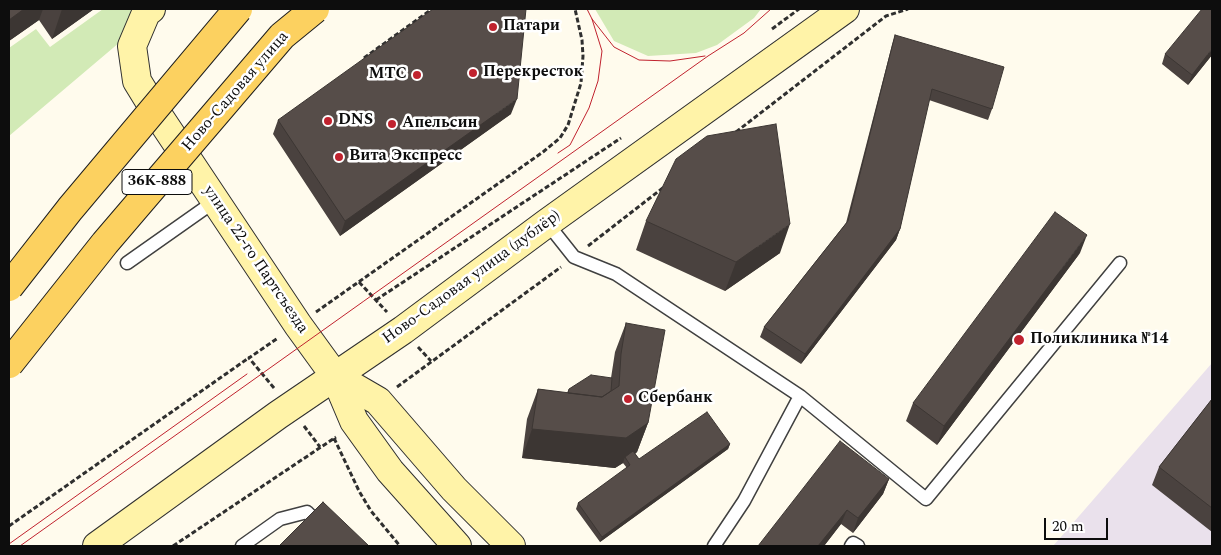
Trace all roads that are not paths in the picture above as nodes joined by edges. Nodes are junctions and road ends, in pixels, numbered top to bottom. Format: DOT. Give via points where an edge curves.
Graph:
graph roads {
  1 [pos="151,9"];
  2 [pos="238,9"];
  3 [pos="315,9"];
  4 [pos="845,9"];
  5 [pos="215,201"];
  6 [pos="547,223"];
  7 [pos="127,263"];
  8 [pos="1120,263"];
  9 [pos="9,287"];
  10 [pos="9,364"];
  11 [pos="335,376"];
  12 [pos="800,396"];
  13 [pos="97,546"];
  14 [pos="242,546"];
  15 [pos="341,546"];
  16 [pos="457,546"];
  17 [pos="511,546"];
  18 [pos="714,546"];
  19 [pos="851,546"];
  20 [pos="858,546"];
  1 -- 5 [label="main road, улица 22-го Партсъезда" via="146,13 132,46 137,81"];
  2 -- 9 [label="main road, 36К-888, bridge" via="70,209"];
  3 -- 10 [label="main road, Ново-Садовая улица / 36К-888, bridge" via="282,36 105,243"];
  4 -- 6 [label="main road, Ново-Садовая улица (дублёр)"];
  5 -- 7 [label="lane"];
  5 -- 11 [label="main road, улица 22-го Партсъезда"];
  6 -- 11 [label="main road, Ново-Садовая улица (дублёр)"];
  6 -- 12 [label="lane" via="574,257 616,274"];
  8 -- 12 [label="lane" via="926,499"];
  11 -- 13 [label="main road, Ново-Садовая улица (дублёр)"];
  11 -- 16 [label="main road, улица 22-го Партсъезда" via="344,430 390,471"];
  11 -- 17 [label="main road, улица 22-го Партсъезда" via="378,401 454,490"];
  12 -- 18 [label="lane" via="744,501"];
  14 -- 15 [label="lane" via="280,519 307,512"];
  19 -- 20 [label="lane" via="853,543"];
}
